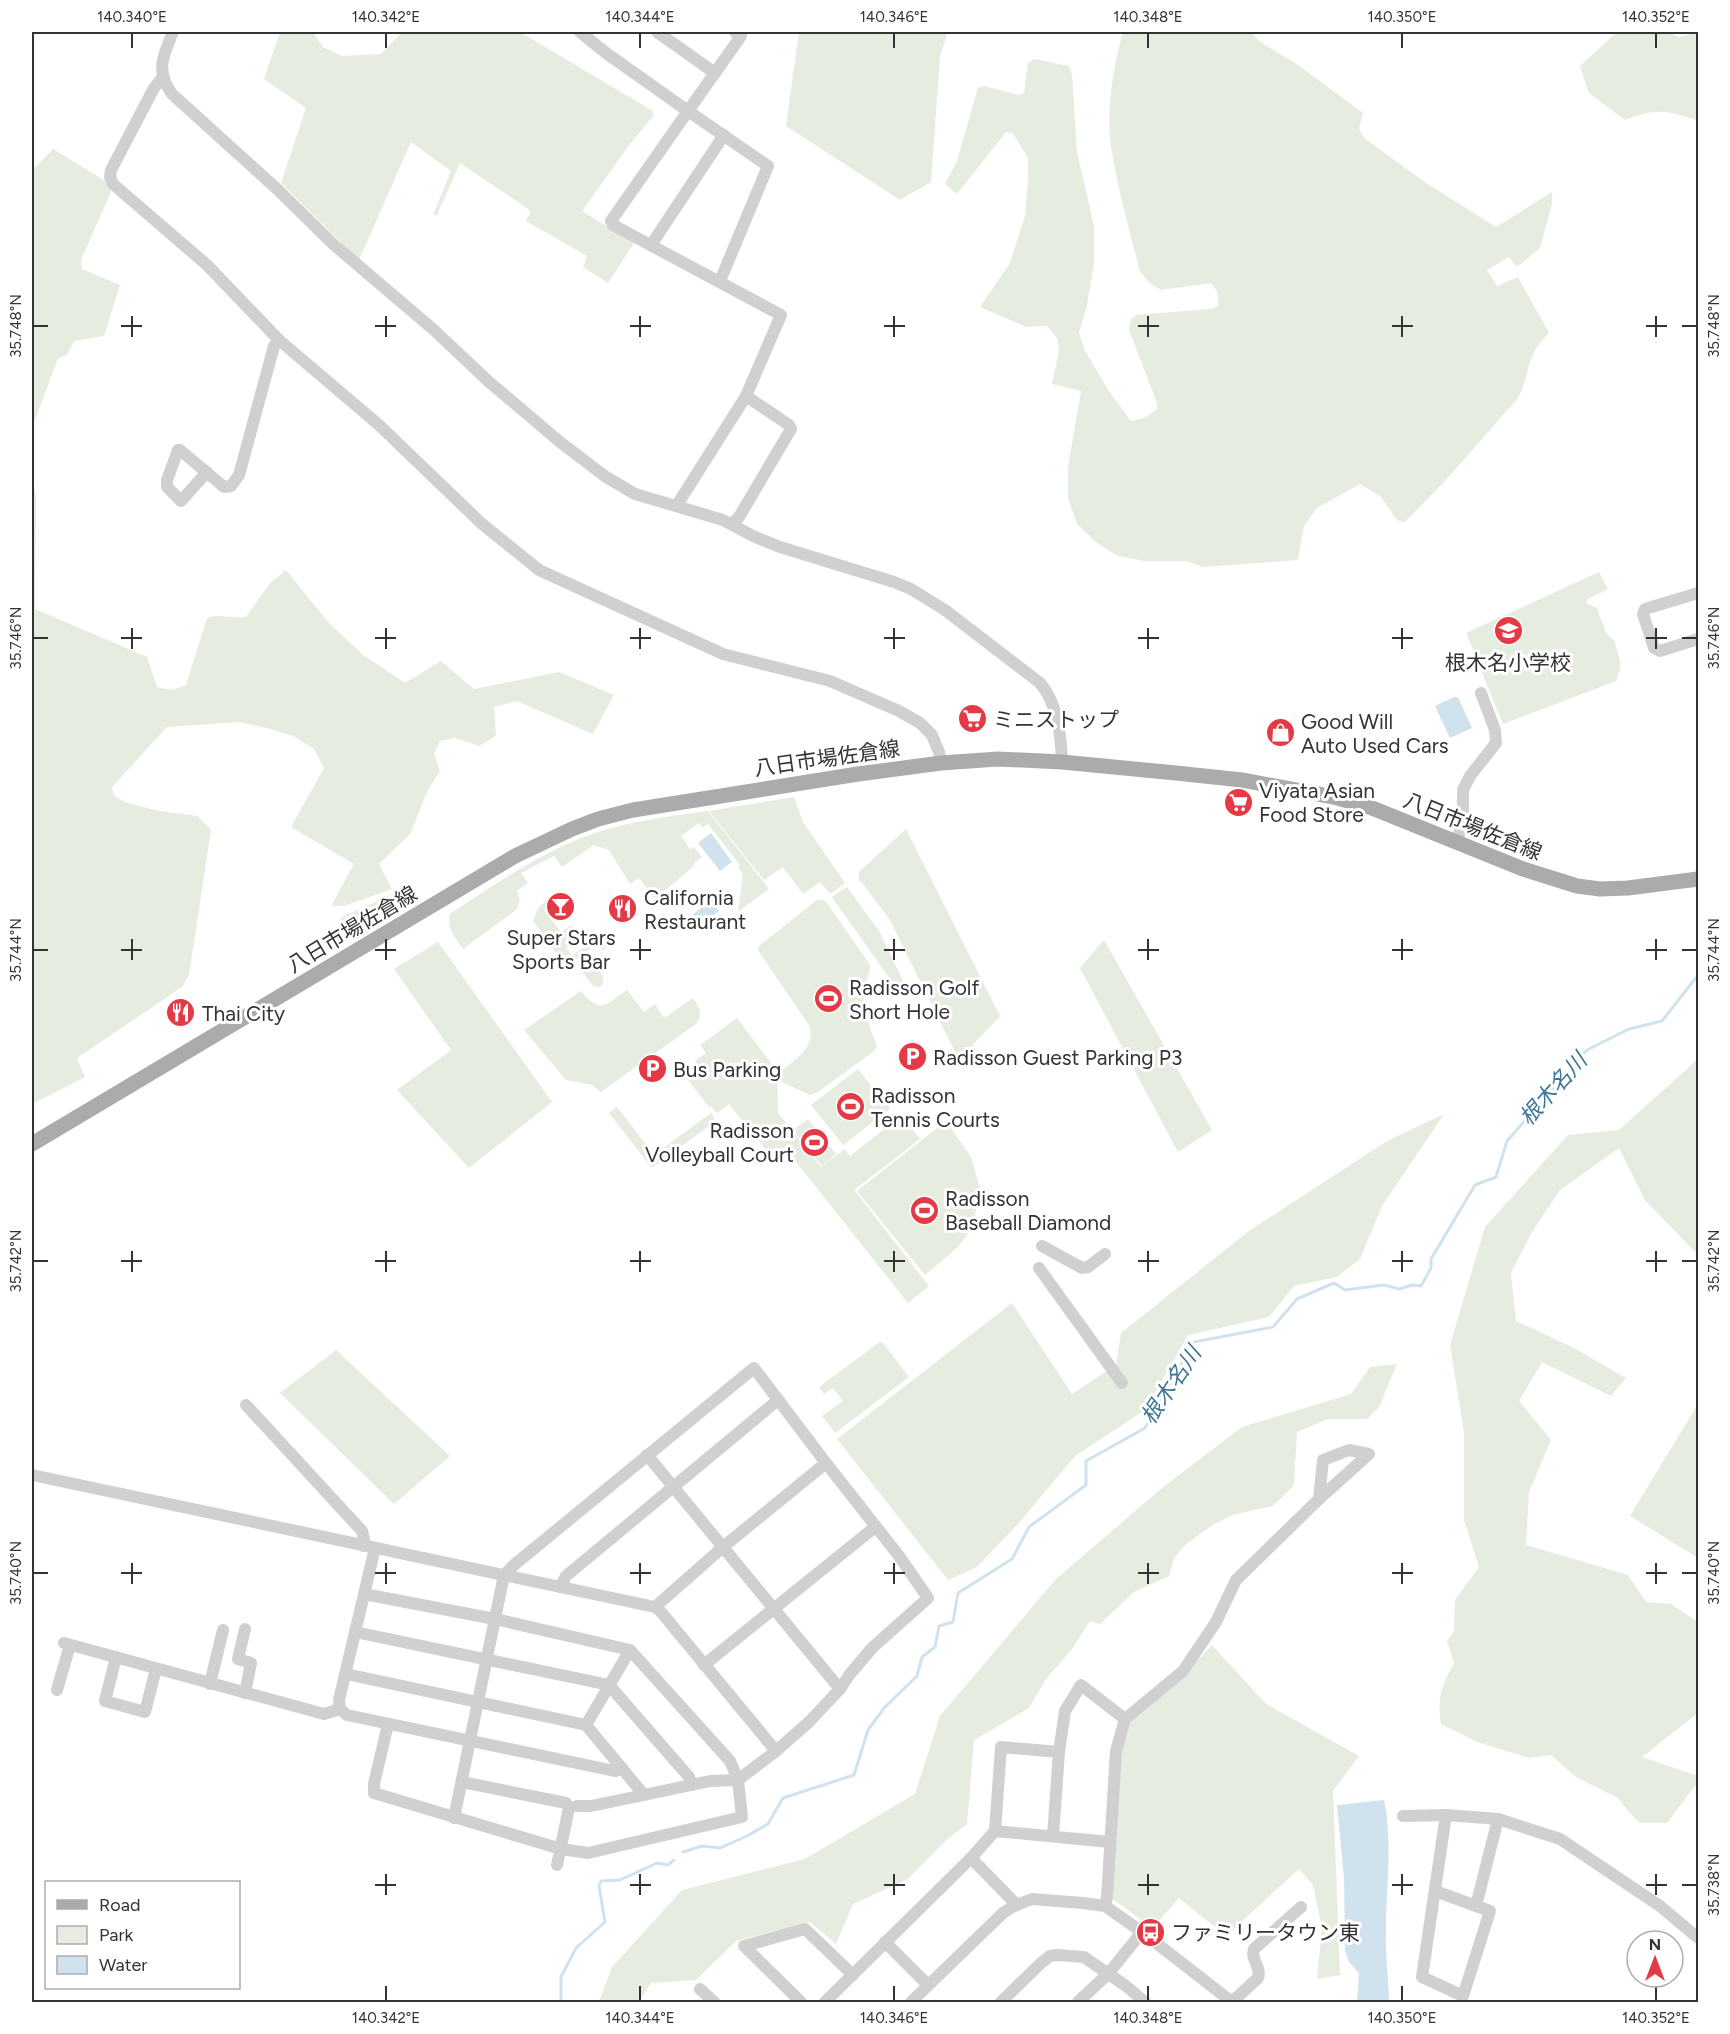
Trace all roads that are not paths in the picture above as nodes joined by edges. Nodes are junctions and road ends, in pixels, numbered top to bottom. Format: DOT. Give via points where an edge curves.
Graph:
graph roads {
  1 [pos="580,32"];
  2 [pos="657,32"];
  3 [pos="735,32"];
  4 [pos="170,33"];
  5 [pos="715,73"];
  6 [pos="163,77"];
  7 [pos="688,111"];
  8 [pos="724,135"];
  9 [pos="651,245"];
  10 [pos="720,281"];
  11 [pos="279,340"];
  12 [pos="746,396"];
  13 [pos="207,472"];
  14 [pos="677,505"];
  15 [pos="733,524"];
  16 [pos="1698,593"];
  17 [pos="1698,639"];
  18 [pos="1480,693"];
  19 [pos="1062,762"];
  20 [pos="941,763"];
  21 [pos="1457,842"];
  22 [pos="1698,879"];
  23 [pos="32,1144"];
  24 [pos="1042,1246"];
  25 [pos="1105,1254"];
  26 [pos="1039,1268"];
  27 [pos="1122,1383"];
  28 [pos="778,1400"];
  29 [pos="246,1405"];
  30 [pos="647,1455"];
  31 [pos="826,1463"];
  32 [pos="32,1475"];
  33 [pos="673,1487"];
  34 [pos="1319,1499"];
  35 [pos="875,1527"];
  36 [pos="369,1547"];
  37 [pos="723,1547"];
  38 [pos="504,1575"];
  39 [pos="560,1587"];
  40 [pos="364,1594"];
  41 [pos="654,1607"];
  42 [pos="774,1609"];
  43 [pos="495,1619"];
  44 [pos="245,1629"];
  45 [pos="222,1630"];
  46 [pos="355,1632"];
  47 [pos="630,1650"];
  48 [pos="116,1658"];
  49 [pos="488,1661"];
  50 [pos="704,1665"];
  51 [pos="156,1669"];
  52 [pos="346,1674"];
  53 [pos="210,1684"];
  54 [pos="609,1685"];
  55 [pos="840,1689"];
  56 [pos="57,1690"];
  57 [pos="245,1693"];
  58 [pos="480,1702"];
  59 [pos="340,1709"];
  60 [pos="1125,1719"];
  61 [pos="388,1724"];
  62 [pos="586,1725"];
  63 [pos="471,1742"];
  64 [pos="776,1751"];
  65 [pos="1059,1752"];
  66 [pos="622,1767"];
  67 [pos="738,1779"];
  68 [pos="462,1782"];
  69 [pos="692,1785"];
  70 [pos="644,1795"];
  71 [pos="577,1806"];
  72 [pos="1446,1815"];
  73 [pos="1403,1816"];
  74 [pos="454,1818"];
  75 [pos="1498,1819"];
  76 [pos="995,1831"];
  77 [pos="1053,1836"];
  78 [pos="1110,1842"];
  79 [pos="561,1849"];
  80 [pos="971,1858"];
  81 [pos="557,1865"];
  82 [pos="1435,1891"];
  83 [pos="1017,1905"];
  84 [pos="1105,1906"];
  85 [pos="1476,1906"];
  86 [pos="1302,1907"];
  87 [pos="1142,1932"];
  88 [pos="1698,1938"];
  89 [pos="885,1942"];
  90 [pos="1108,1974"];
  91 [pos="853,1975"];
  92 [pos="928,1985"];
  93 [pos="700,1989"];
  94 [pos="714,2002"];
  95 [pos="801,2002"];
  96 [pos="825,2002"];
  97 [pos="910,2002"];
  98 [pos="1001,2002"];
  99 [pos="1078,2002"];
  100 [pos="1144,2002"];
  101 [pos="1232,2002"];
  1 -- 7 [label="street"];
  2 -- 5 [label="street"];
  3 -- 5 [label="street" via="741,36"];
  4 -- 6 [label="street" via="162,59"];
  5 -- 7 [label="street"];
  6 -- 11 [label="street" via="111,170 113,184 207,265"];
  6 -- 14 [label="street" via="172,94 333,244 560,442 623,488"];
  7 -- 8 [label="street"];
  7 -- 9 [label="street" via="611,221"];
  8 -- 9 [label="street"];
  8 -- 10 [label="street" via="768,166"];
  9 -- 10 [label="street"];
  10 -- 12 [label="street" via="781,315"];
  11 -- 13 [label="street" via="274,346 239,475 231,486 224,487"];
  11 -- 20 [label="street" via="539,570 723,654 830,681 899,711 932,735"];
  12 -- 14 [label="street"];
  12 -- 15 [label="street" via="791,429"];
  14 -- 15 [label="street"];
  15 -- 19 [label="street" via="780,547 903,585 945,609 1046,690 1061,738"];
  16 -- 17 [label="street" via="1646,609 1642,614 1654,648 1660,651"];
  18 -- 21 [label="street" via="1495,730 1496,743 1463,790 1463,819"];
  19 -- 20 [label="main road, 八日市場佐倉線" via="998,759"];
  19 -- 21 [label="main road, 八日市場佐倉線" via="1242,780 1318,793 1372,808"];
  20 -- 23 [label="main road, 八日市場佐倉線" via="670,803 572,829 515,856"];
  21 -- 22 [label="main road, 八日市場佐倉線" via="1523,870 1577,886 1628,888"];
  24 -- 25 [label="street" via="1082,1268"];
  26 -- 27 [label="street"];
  28 -- 30 [label="street" via="754,1368"];
  28 -- 31 [label="street"];
  28 -- 33 [label="street"];
  29 -- 36 [label="street" via="362,1531"];
  30 -- 33 [label="street"];
  30 -- 38 [label="street"];
  31 -- 35 [label="street"];
  31 -- 37 [label="street"];
  32 -- 36 [label="street"];
  33 -- 37 [label="street"];
  33 -- 39 [label="street" via="566,1576"];
  34 -- 34 [label="street" via="1328,1491 1369,1454 1349,1450 1323,1460"];
  34 -- 60 [label="street" via="1236,1580 1216,1622 1183,1671"];
  35 -- 42 [label="street"];
  35 -- 55 [label="street" via="928,1598 872,1648"];
  36 -- 38 [label="street"];
  36 -- 40 [label="street"];
  37 -- 41 [label="street"];
  37 -- 42 [label="street"];
  38 -- 39 [label="street"];
  38 -- 43 [label="street"];
  39 -- 41 [label="street"];
  40 -- 43 [label="street"];
  40 -- 46 [label="street"];
  41 -- 50 [label="street"];
  42 -- 50 [label="street"];
  42 -- 55 [label="street"];
  43 -- 47 [label="street"];
  43 -- 49 [label="street"];
  44 -- 57 [label="street" via="238,1659 251,1663"];
  45 -- 53 [label="street"];
  46 -- 49 [label="street"];
  46 -- 52 [label="street"];
  47 -- 54 [label="street"];
  47 -- 67 [label="street" via="730,1761"];
  48 -- 51 [label="street"];
  48 -- 51 [label="street" via="105,1701 145,1712"];
  48 -- 56 [label="street" via="67,1644"];
  49 -- 54 [label="street"];
  49 -- 58 [label="street"];
  50 -- 64 [label="street"];
  51 -- 53 [label="street"];
  52 -- 58 [label="street"];
  52 -- 59 [label="street"];
  53 -- 57 [label="street"];
  54 -- 62 [label="street"];
  54 -- 69 [label="street"];
  55 -- 64 [label="street"];
  57 -- 59 [label="street" via="324,1714"];
  58 -- 62 [label="street"];
  58 -- 63 [label="street"];
  59 -- 61 [label="street" via="347,1715"];
  60 -- 65 [label="street" via="1081,1685 1065,1711"];
  60 -- 78 [label="street" via="1116,1751"];
  61 -- 63 [label="street"];
  61 -- 74 [label="street" via="374,1793"];
  62 -- 66 [label="street"];
  63 -- 66 [label="street" via="616,1771"];
  63 -- 68 [label="street"];
  64 -- 67 [label="street"];
  65 -- 76 [label="street" via="1001,1747"];
  65 -- 77 [label="street"];
  66 -- 70 [label="street"];
  67 -- 69 [label="street"];
  67 -- 79 [label="street" via="742,1817 588,1853"];
  68 -- 74 [label="street"];
  68 -- 79 [label="street" via="566,1803 569,1808"];
  69 -- 70 [label="street"];
  70 -- 71 [label="street"];
  72 -- 73 [label="street"];
  72 -- 75 [label="street"];
  72 -- 82 [label="street"];
  74 -- 79 [label="street"];
  75 -- 85 [label="street"];
  75 -- 88 [label="street" via="1560,1839 1660,1906"];
  76 -- 77 [label="street"];
  76 -- 80 [label="street"];
  77 -- 78 [label="street"];
  78 -- 84 [label="street"];
  79 -- 81 [label="street"];
  80 -- 83 [label="street"];
  80 -- 89 [label="street"];
  82 -- 85 [label="street"];
  82 -- 85 [label="street" via="1422,1977 1463,1995 1490,1911"];
  83 -- 84 [label="street" via="1032,1899"];
  83 -- 92 [label="street" via="1003,1913"];
  84 -- 87 [label="street"];
  86 -- 101 [label="street" via="1254,1949 1258,1978"];
  87 -- 90 [label="street"];
  87 -- 101 [label="street"];
  89 -- 91 [label="street"];
  89 -- 92 [label="street"];
  90 -- 98 [label="street" via="1084,1957 1050,1956"];
  90 -- 99 [label="street"];
  90 -- 100 [label="street"];
  91 -- 95 [label="street" via="806,1929 744,1946"];
  91 -- 96 [label="street"];
  92 -- 97 [label="street"];
  93 -- 94 [label="street"];
}
